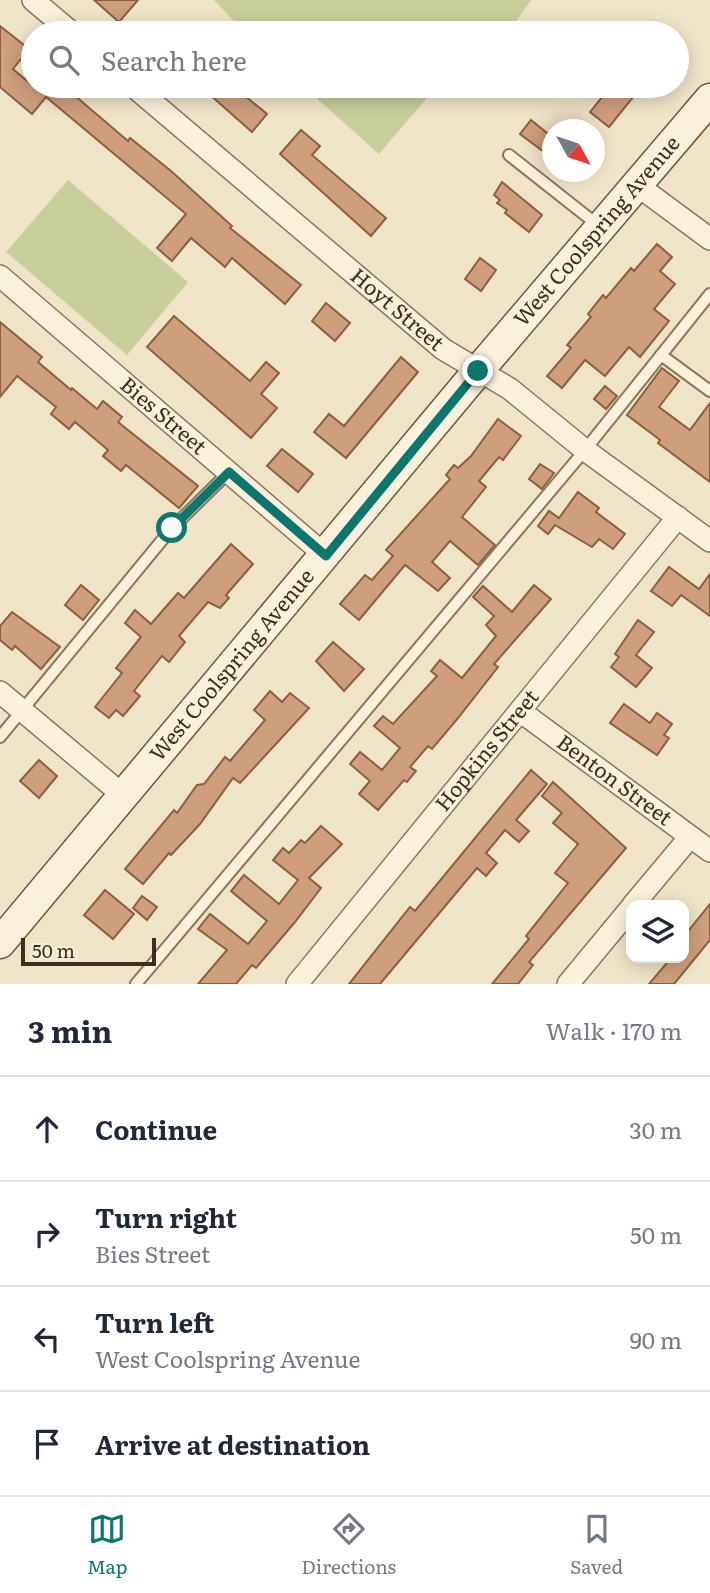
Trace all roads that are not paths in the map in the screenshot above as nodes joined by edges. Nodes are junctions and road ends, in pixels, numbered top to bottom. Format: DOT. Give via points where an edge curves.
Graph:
graph roads {
  1 [pos="33,0"];
  2 [pos="58,21"];
  3 [pos="148,98"];
  4 [pos="710,99"];
  5 [pos="509,155"];
  6 [pos="637,186"];
  7 [pos="601,228"];
  8 [pos="710,239"];
  9 [pos="0,276"];
  10 [pos="710,294"];
  11 [pos="661,355"];
  12 [pos="478,371"];
  13 [pos="710,391"];
  14 [pos="585,450"];
  15 [pos="229,472"];
  16 [pos="678,517"];
  17 [pos="710,541"];
  18 [pos="326,556"];
  19 [pos="0,692"];
  20 [pos="23,711"];
  21 [pos="520,711"];
  22 [pos="0,737"];
  23 [pos="124,796"];
  24 [pos="690,837"];
  25 [pos="710,851"];
  26 [pos="638,900"];
  27 [pos="626,914"];
  28 [pos="0,943"];
  29 [pos="136,984"];
  30 [pos="297,984"];
  31 [pos="568,984"];
  1 -- 2 [label="street"];
  3 -- 12 [label="street, Hoyt Street" via="443,349"];
  4 -- 6 [label="street, West Coolspring Avenue"];
  5 -- 7 [label="lane"];
  6 -- 7 [label="street, West Coolspring Avenue"];
  6 -- 8 [label="street"];
  7 -- 12 [label="street, West Coolspring Avenue"];
  9 -- 15 [label="street, Bies Street"];
  10 -- 11 [label="lane"];
  11 -- 13 [label="lane"];
  11 -- 14 [label="lane"];
  12 -- 14 [label="street, Hoyt Street" via="510,389"];
  12 -- 18 [label="street, West Coolspring Avenue"];
  14 -- 16 [label="street, Hoyt Street"];
  14 -- 29 [label="lane"];
  15 -- 18 [label="street, Bies Street"];
  15 -- 20 [label="lane" via="172,528"];
  16 -- 17 [label="street, Hoyt Street"];
  16 -- 21 [label="street, Hopkins Street"];
  18 -- 23 [label="street, West Coolspring Avenue"];
  19 -- 20 [label="street"];
  20 -- 22 [label="lane"];
  20 -- 23 [label="street"];
  21 -- 24 [label="street, Benton Street"];
  21 -- 30 [label="street, Hopkins Street"];
  23 -- 28 [label="street, West Coolspring Avenue"];
  24 -- 25 [label="street, Benton Street"];
  24 -- 26 [label="street"];
  27 -- 31 [label="street"];
}
